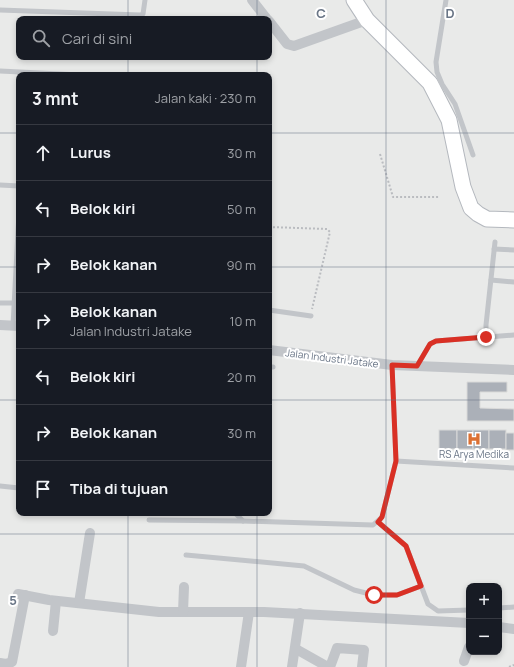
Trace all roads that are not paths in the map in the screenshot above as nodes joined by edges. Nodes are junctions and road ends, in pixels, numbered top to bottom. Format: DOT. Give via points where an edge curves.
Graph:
graph roads {
  1 [pos="145,0"];
  2 [pos="252,0"];
  3 [pos="354,0"];
  4 [pos="446,0"];
  5 [pos="0,10"];
  6 [pos="265,16"];
  7 [pos="367,20"];
  8 [pos="272,25"];
  9 [pos="0,71"];
  10 [pos="16,72"];
  11 [pos="473,155"];
  12 [pos="0,185"];
  13 [pos="16,186"];
  14 [pos="514,220"];
  15 [pos="495,242"];
  16 [pos="494,249"];
  17 [pos="514,250"];
  18 [pos="16,267"];
  19 [pos="491,280"];
  20 [pos="514,282"];
  21 [pos="0,303"];
  22 [pos="14,303"];
  23 [pos="272,310"];
  24 [pos="311,316"];
  25 [pos="0,325"];
  26 [pos="16,326"];
  27 [pos="514,335"];
  28 [pos="486,337"];
  29 [pos="272,350"];
  30 [pos="392,365"];
  31 [pos="417,366"];
  32 [pos="514,370"];
  33 [pos="396,461"];
  34 [pos="514,468"];
  35 [pos="0,486"];
  36 [pos="16,488"];
  37 [pos="238,516"];
  38 [pos="148,520"];
  39 [pos="243,521"];
  40 [pos="378,522"];
  41 [pos="90,533"];
  42 [pos="186,555"];
  43 [pos="421,586"];
  44 [pos="184,587"];
  45 [pos="56,600"];
  46 [pos="79,603"];
  47 [pos="514,607"];
  48 [pos="502,608"];
  49 [pos="466,610"];
  50 [pos="183,612"];
  51 [pos="249,612"];
  52 [pos="300,613"];
  53 [pos="466,623"];
  54 [pos="502,627"];
  55 [pos="514,629"];
  56 [pos="53,631"];
  57 [pos="296,649"];
  58 [pos="466,655"];
  59 [pos="464,661"];
  60 [pos="0,663"];
  61 [pos="241,667"];
  62 [pos="292,667"];
  63 [pos="329,667"];
  64 [pos="362,667"];
  1 -- 5 [label="lane" via="143,14 140,15"];
  2 -- 6 [label="street"];
  3 -- 7 [label="street"];
  4 -- 11 [label="lane" via="436,62 437,72 455,104"];
  7 -- 8 [label="street" via="294,46 287,44"];
  7 -- 14 [label="street" via="430,83 449,120 464,187 472,208 488,218"];
  9 -- 10 [label="lane"];
  12 -- 13 [label="lane"];
  15 -- 16 [label="lane"];
  16 -- 17 [label="lane"];
  16 -- 19 [label="lane"];
  18 -- 22 [label="lane"];
  19 -- 20 [label="lane"];
  19 -- 28 [label="lane"];
  21 -- 22 [label="lane"];
  22 -- 26 [label="lane"];
  23 -- 24 [label="lane"];
  25 -- 26 [label="street"];
  27 -- 28 [label="lane"];
  28 -- 31 [label="lane" via="436,341 430,344"];
  29 -- 30 [label="street, Jalan Industri Jatake"];
  30 -- 31 [label="street, Jalan Industri Jatake"];
  30 -- 33 [label="lane"];
  31 -- 32 [label="street, Jalan Industri Jatake"];
  33 -- 34 [label="lane"];
  33 -- 40 [label="lane" via="382,517"];
  35 -- 36 [label="lane"];
  37 -- 39 [label="lane"];
  38 -- 39 [label="lane"];
  39 -- 40 [label="lane" via="366,526 373,526"];
  40 -- 43 [label="lane" via="406,546"];
  41 -- 46 [label="street"];
  42 -- 43 [label="lane" via="304,566 354,590 374,595 397,595"];
  43 -- 49 [label="lane" via="428,604 438,611"];
  44 -- 50 [label="street"];
  45 -- 46 [label="street"];
  45 -- 56 [label="street"];
  45 -- 60 [label="street" via="22,595 12,662"];
  46 -- 50 [label="street" via="159,612"];
  47 -- 48 [label="lane"];
  50 -- 51 [label="street"];
  51 -- 52 [label="street"];
  51 -- 61 [label="street"];
  52 -- 53 [label="street"];
  52 -- 57 [label="street"];
  54 -- 55 [label="street"];
  57 -- 62 [label="street"];
  57 -- 63 [label="street"];
  58 -- 59 [label="street"];
  63 -- 64 [label="street" via="337,648 343,647 364,650"];
}
